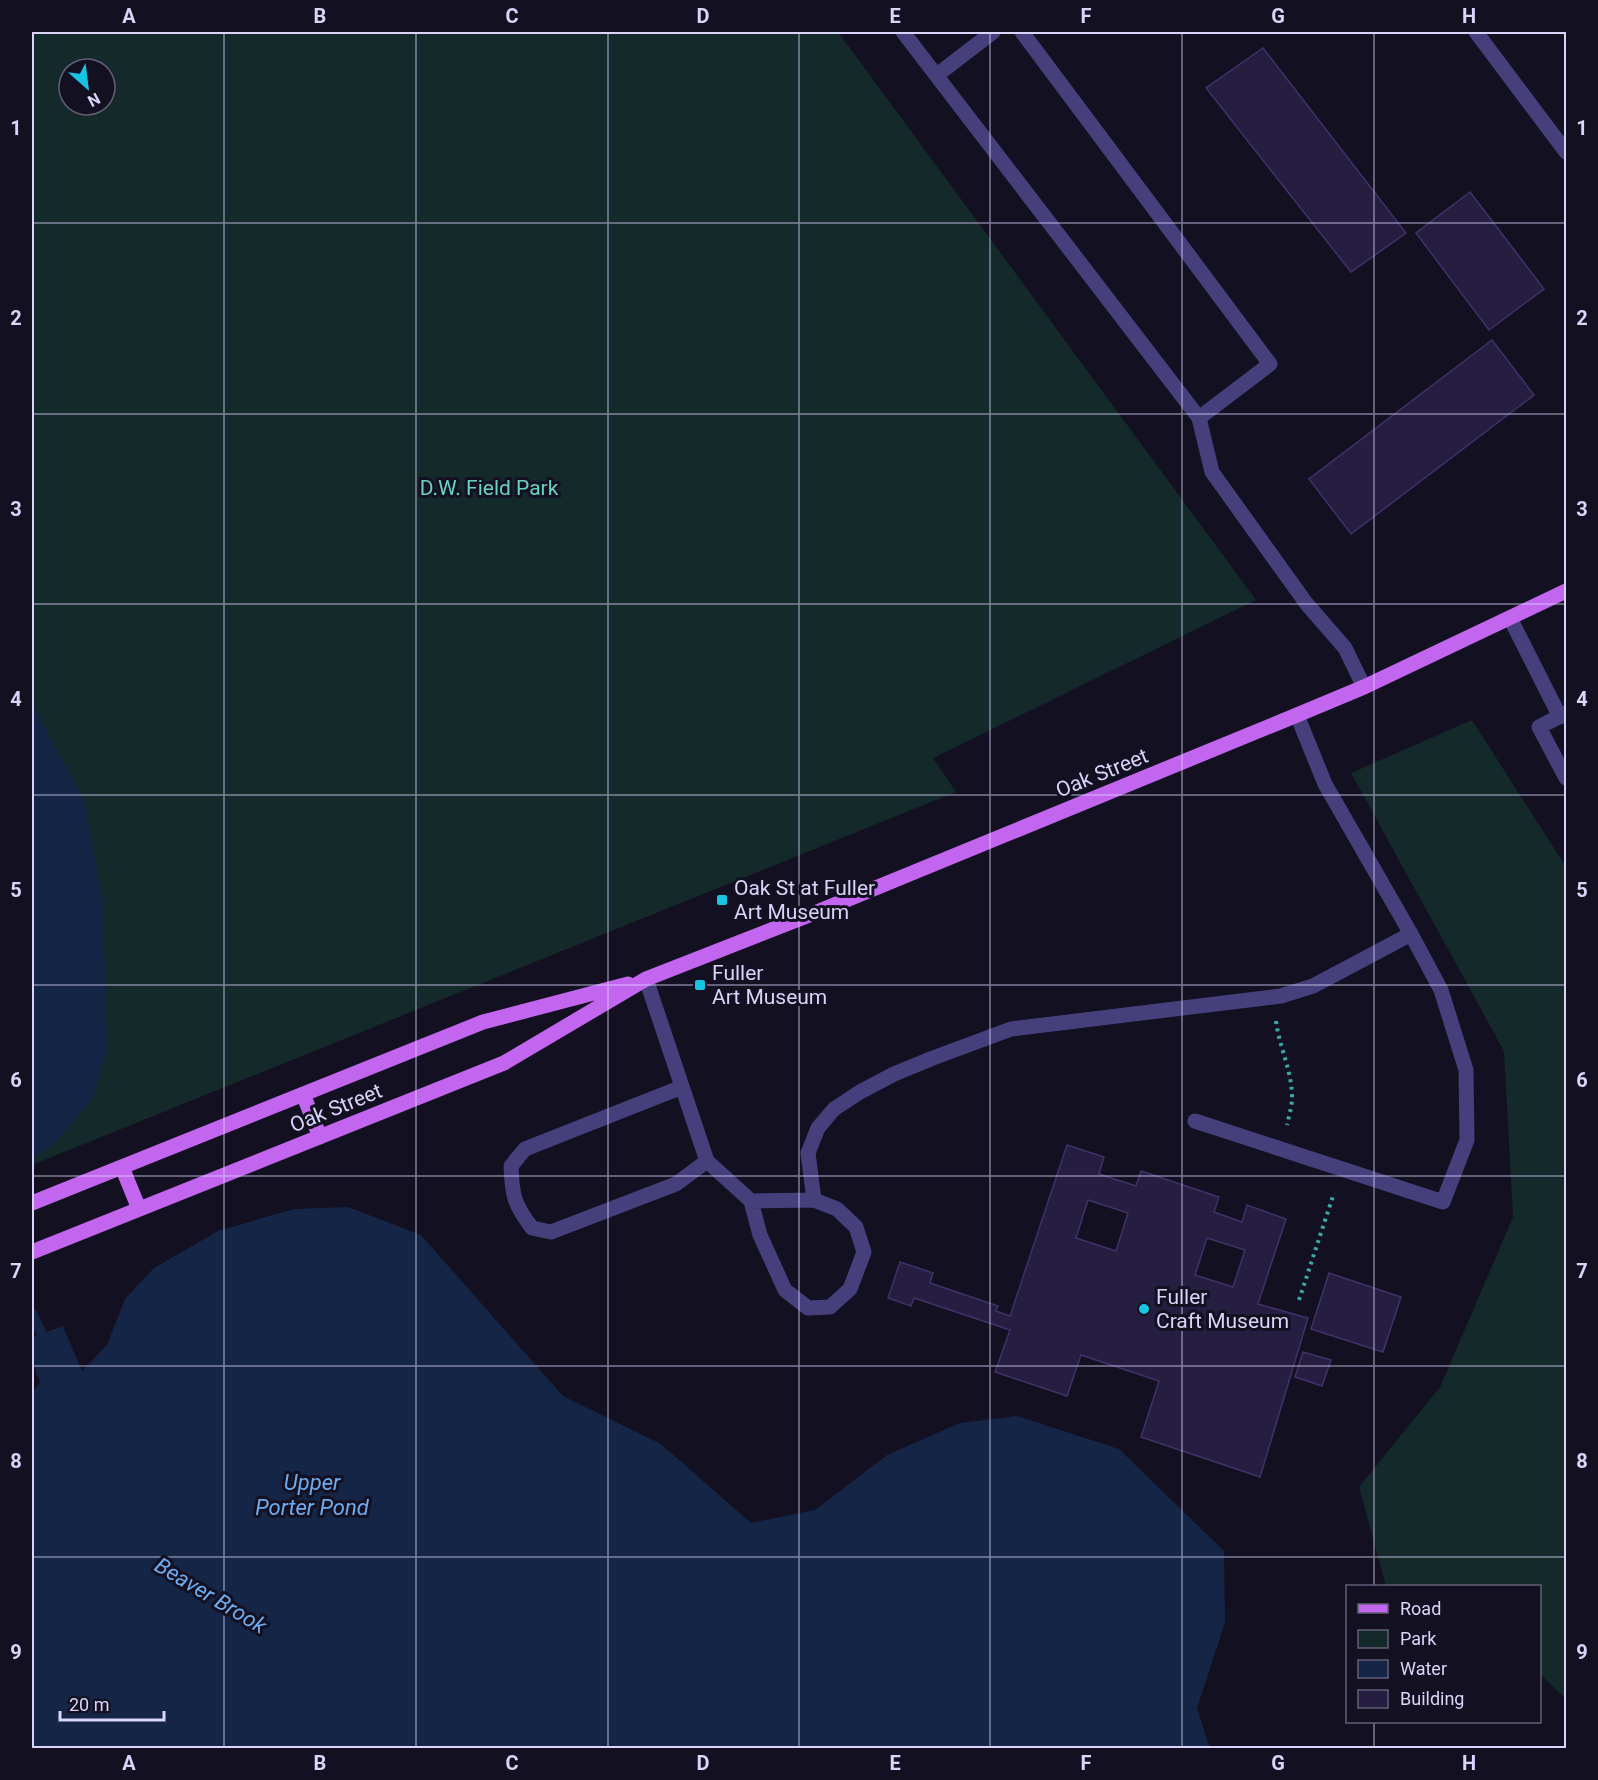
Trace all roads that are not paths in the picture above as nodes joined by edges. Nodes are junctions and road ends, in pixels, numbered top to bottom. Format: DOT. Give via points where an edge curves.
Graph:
graph roads {
  1 [pos="903,32"];
  2 [pos="993,32"];
  3 [pos="1022,32"];
  4 [pos="1476,32"];
  5 [pos="937,75"];
  6 [pos="1566,152"];
  7 [pos="1198,418"];
  8 [pos="1566,591"];
  9 [pos="1510,618"];
  10 [pos="1364,687"];
  11 [pos="1297,715"];
  12 [pos="1563,715"];
  13 [pos="1566,778"];
  14 [pos="1411,933"];
  15 [pos="646,979"];
  16 [pos="682,1087"];
  17 [pos="303,1094"];
  18 [pos="1195,1121"];
  19 [pos="320,1137"];
  20 [pos="707,1161"];
  21 [pos="122,1167"];
  22 [pos="814,1200"];
  23 [pos="751,1201"];
  24 [pos="32,1203"];
  25 [pos="140,1209"];
  26 [pos="32,1252"];
  1 -- 5 [label="street"];
  2 -- 5 [label="street"];
  3 -- 7 [label="street" via="1269,364"];
  4 -- 6 [label="street"];
  5 -- 7 [label="street"];
  7 -- 10 [label="street" via="1212,472 1306,603 1345,648"];
  8 -- 9 [label="main road, Oak Street"];
  9 -- 10 [label="main road, Oak Street"];
  9 -- 12 [label="street"];
  10 -- 11 [label="main road, Oak Street"];
  11 -- 14 [label="street" via="1324,784"];
  11 -- 15 [label="main road, Oak Street"];
  12 -- 13 [label="street" via="1539,727"];
  14 -- 18 [label="street" via="1441,990 1466,1070 1467,1140 1443,1202"];
  14 -- 22 [label="street" via="1313,986 1281,996 1011,1029 894,1074 834,1109 818,1128 808,1153"];
  15 -- 16 [label="street"];
  15 -- 17 [label="main road, Oak Street" via="483,1022"];
  15 -- 19 [label="main road, Oak Street" via="504,1063"];
  16 -- 20 [label="street"];
  16 -- 20 [label="street" via="525,1149 511,1166 512,1194 532,1228 551,1232 676,1184"];
  17 -- 19 [label="main road"];
  17 -- 21 [label="main road, Oak Street"];
  19 -- 25 [label="main road, Oak Street"];
  20 -- 23 [label="street"];
  21 -- 24 [label="main road, Oak Street"];
  21 -- 25 [label="main road"];
  22 -- 23 [label="street"];
  22 -- 23 [label="street" via="837,1209 856,1227 864,1252 850,1289 830,1307 808,1308 785,1290 760,1235"];
  25 -- 26 [label="main road, Oak Street"];
}
